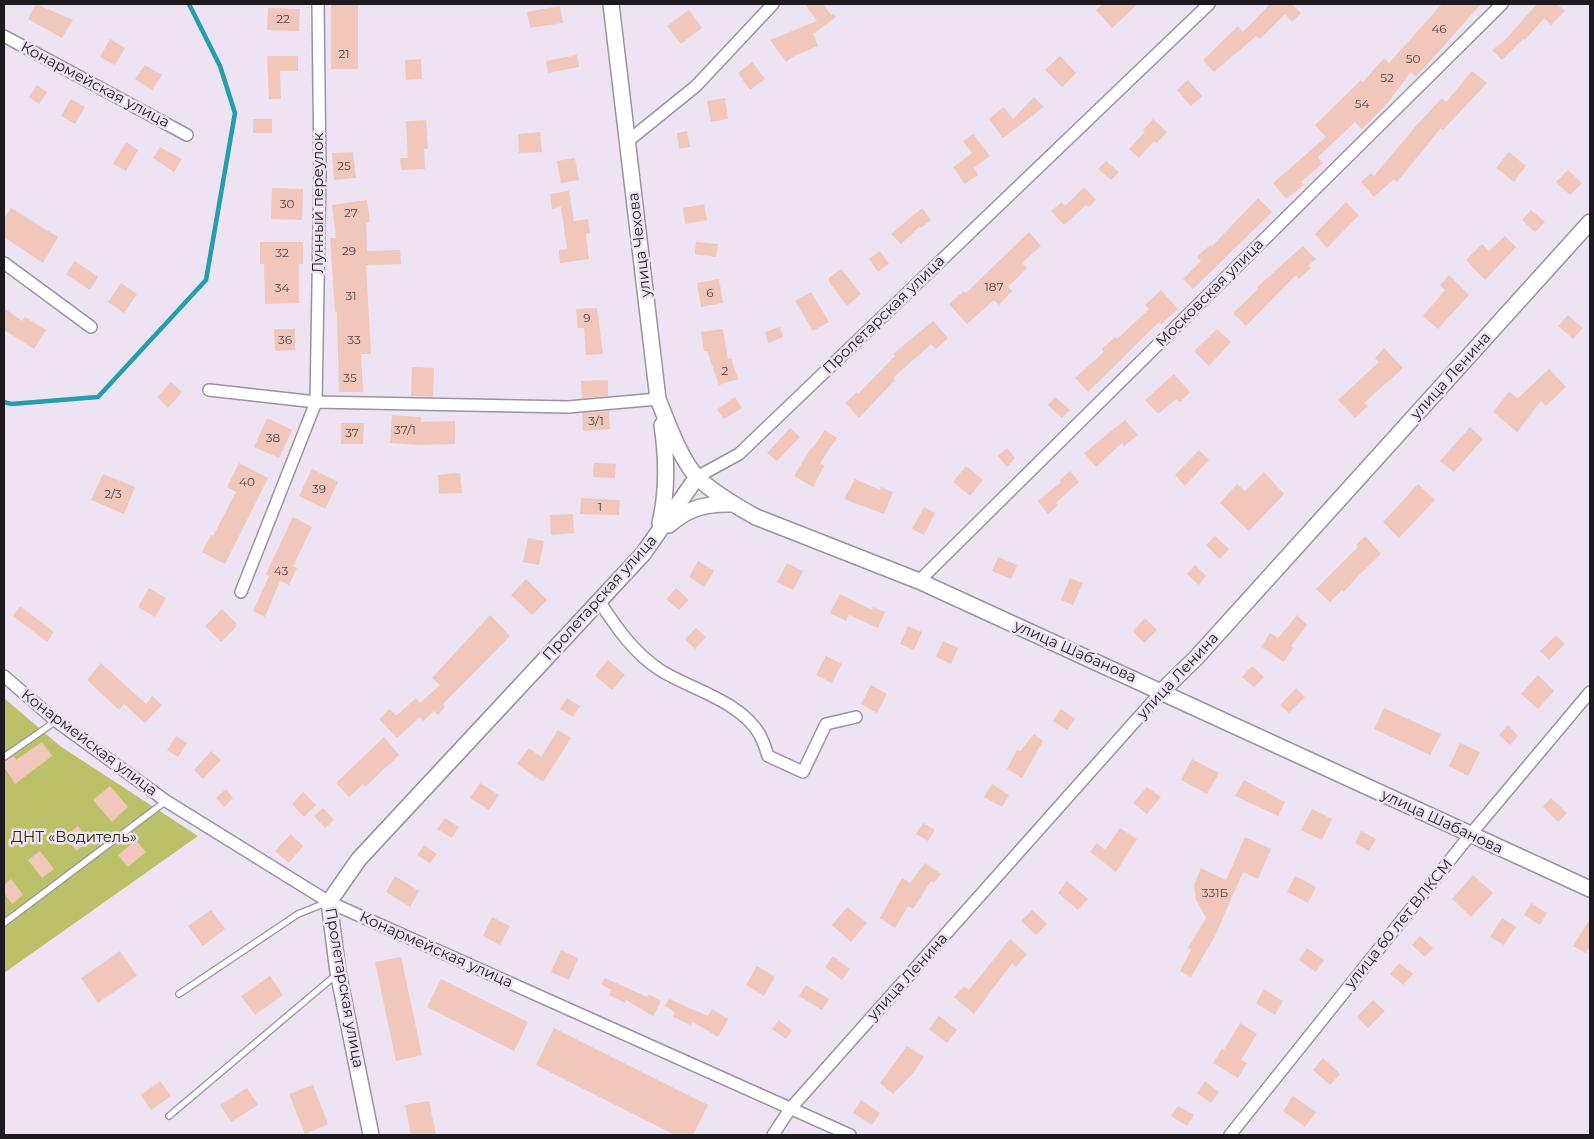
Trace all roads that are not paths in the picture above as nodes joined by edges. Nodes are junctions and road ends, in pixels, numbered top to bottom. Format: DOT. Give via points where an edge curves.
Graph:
graph roads {
  1 [pos="318,4"];
  2 [pos="611,4"];
  3 [pos="773,4"];
  4 [pos="1209,4"];
  5 [pos="1502,4"];
  6 [pos="4,36"];
  7 [pos="187,135"];
  8 [pos="628,141"];
  9 [pos="1590,222"];
  10 [pos="4,263"];
  11 [pos="91,327"];
  12 [pos="209,390"];
  13 [pos="658,399"];
  14 [pos="316,402"];
  15 [pos="697,477"];
  16 [pos="732,504"];
  17 [pos="657,536"];
  18 [pos="919,581"];
  19 [pos="241,592"];
  20 [pos="598,602"];
  21 [pos="4,676"];
  22 [pos="1162,691"];
  23 [pos="1590,692"];
  24 [pos="856,717"];
  25 [pos="56,721"];
  26 [pos="4,757"];
  27 [pos="166,801"];
  28 [pos="1470,836"];
  29 [pos="1590,889"];
  30 [pos="329,902"];
  31 [pos="4,923"];
  32 [pos="338,972"];
  33 [pos="179,994"];
  34 [pos="790,1109"];
  35 [pos="169,1116"];
  36 [pos="371,1135"];
  37 [pos="773,1135"];
  38 [pos="850,1135"];
  39 [pos="1230,1135"];
  1 -- 14 [label="street, Лунный переулок" via="320,171"];
  2 -- 8 [label="street, улица Чехова"];
  3 -- 8 [label="street" via="696,86"];
  4 -- 15 [label="street, Пролетарская улица" via="739,454"];
  5 -- 18 [label="street, Московская улица"];
  6 -- 7 [label="street, Конармейская улица"];
  8 -- 13 [label="street, улица Чехова"];
  9 -- 22 [label="street, улица Ленина" via="1196,658"];
  10 -- 11 [label="street"];
  12 -- 14 [label="street"];
  13 -- 14 [label="street" via="568,407"];
  13 -- 15 [label="street, улица Чехова" via="673,438"];
  13 -- 17 [label="street" via="667,470 665,501"];
  14 -- 19 [label="street, Лунный переулок"];
  15 -- 16 [label="street, улица Шабанова"];
  15 -- 17 [label="street, Пролетарская улица"];
  16 -- 17 [label="street" via="696,507 679,516"];
  16 -- 18 [label="street, улица Шабанова" via="756,517"];
  17 -- 20 [label="street, Пролетарская улица"];
  18 -- 22 [label="street, улица Шабанова"];
  20 -- 24 [label="street" via="638,653 661,670 708,693 746,718 759,734 768,756 803,772 826,724"];
  20 -- 30 [label="street, Пролетарская улица" via="359,859"];
  21 -- 25 [label="street, Конармейская улица"];
  22 -- 28 [label="street, улица Шабанова"];
  22 -- 34 [label="street, улица Ленина"];
  23 -- 28 [label="street, улица 60 лет ВЛКСМ"];
  25 -- 26 [label="lane"];
  25 -- 27 [label="street, Конармейская улица"];
  27 -- 30 [label="street, Конармейская улица"];
  27 -- 31 [label="lane"];
  28 -- 29 [label="street, улица Шабанова"];
  28 -- 39 [label="street, улица 60 лет ВЛКСМ"];
  30 -- 32 [label="street, Пролетарская улица"];
  30 -- 33 [label="lane" via="298,914"];
  30 -- 34 [label="street, Конармейская улица"];
  32 -- 35 [label="lane"];
  32 -- 36 [label="street, Пролетарская улица"];
  34 -- 37 [label="street, улица Ленина"];
  34 -- 38 [label="street, Конармейская улица"];
}
